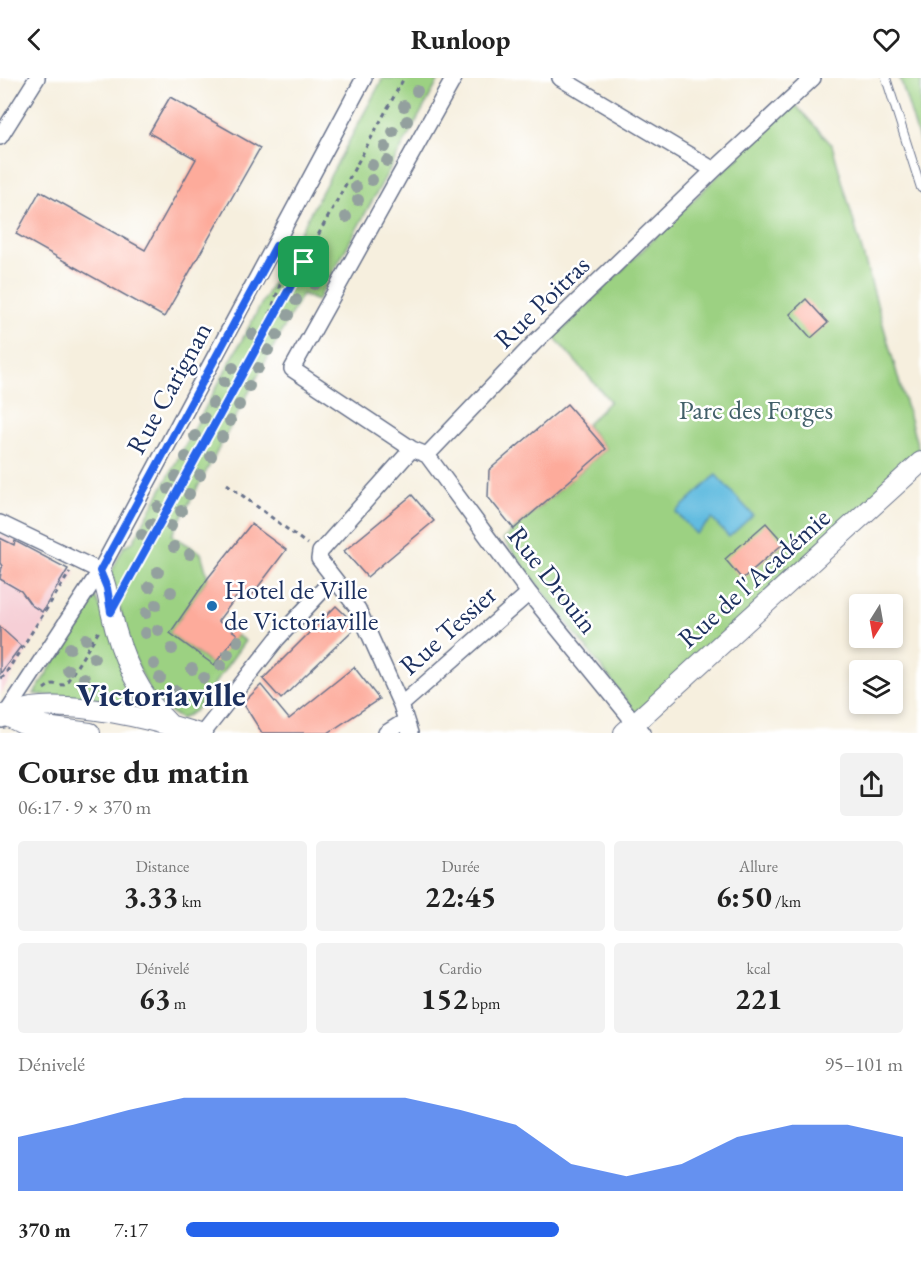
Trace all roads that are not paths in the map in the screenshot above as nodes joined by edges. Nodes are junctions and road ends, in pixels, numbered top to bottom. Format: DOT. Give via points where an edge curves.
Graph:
graph roads {
  1 [pos="37,78"];
  2 [pos="364,78"];
  3 [pos="454,78"];
  4 [pos="560,78"];
  5 [pos="813,78"];
  6 [pos="886,78"];
  7 [pos="6,115"];
  8 [pos="0,137"];
  9 [pos="714,170"];
  10 [pos="921,188"];
  11 [pos="419,452"];
  12 [pos="921,462"];
  13 [pos="0,523"];
  14 [pos="100,571"];
  15 [pos="333,579"];
  16 [pos="529,593"];
  17 [pos="401,705"];
  18 [pos="2,718"];
  19 [pos="170,725"];
  20 [pos="408,727"];
  21 [pos="634,730"];
  22 [pos="90,733"];
  23 [pos="196,733"];
  24 [pos="203,733"];
  25 [pos="386,733"];
  1 -- 7 [label="street"];
  2 -- 14 [label="street, Rue Carignan"];
  3 -- 11 [label="street, Rue Drouin" via="292,369"];
  4 -- 9 [label="street"];
  5 -- 9 [label="street, Rue Poitras"];
  6 -- 10 [label="lane"];
  7 -- 8 [label="street"];
  9 -- 11 [label="street, Rue Poitras"];
  11 -- 15 [label="street, Rue Poitras" via="320,552 319,560"];
  11 -- 16 [label="street, Rue Drouin"];
  12 -- 21 [label="street, Rue de l'Académie"];
  13 -- 14 [label="street"];
  14 -- 18 [label="street, Rue Carignan"];
  14 -- 19 [label="street" via="134,679 154,710"];
  15 -- 17 [label="street" via="358,609"];
  15 -- 24 [label="street" via="277,639"];
  16 -- 17 [label="street, Rue Tessier"];
  16 -- 21 [label="street, Rue Drouin"];
  17 -- 20 [label="street"];
  18 -- 19 [label="street" via="32,708 82,710"];
  18 -- 22 [label="street"];
  19 -- 23 [label="street"];
  20 -- 25 [label="street"];
}
